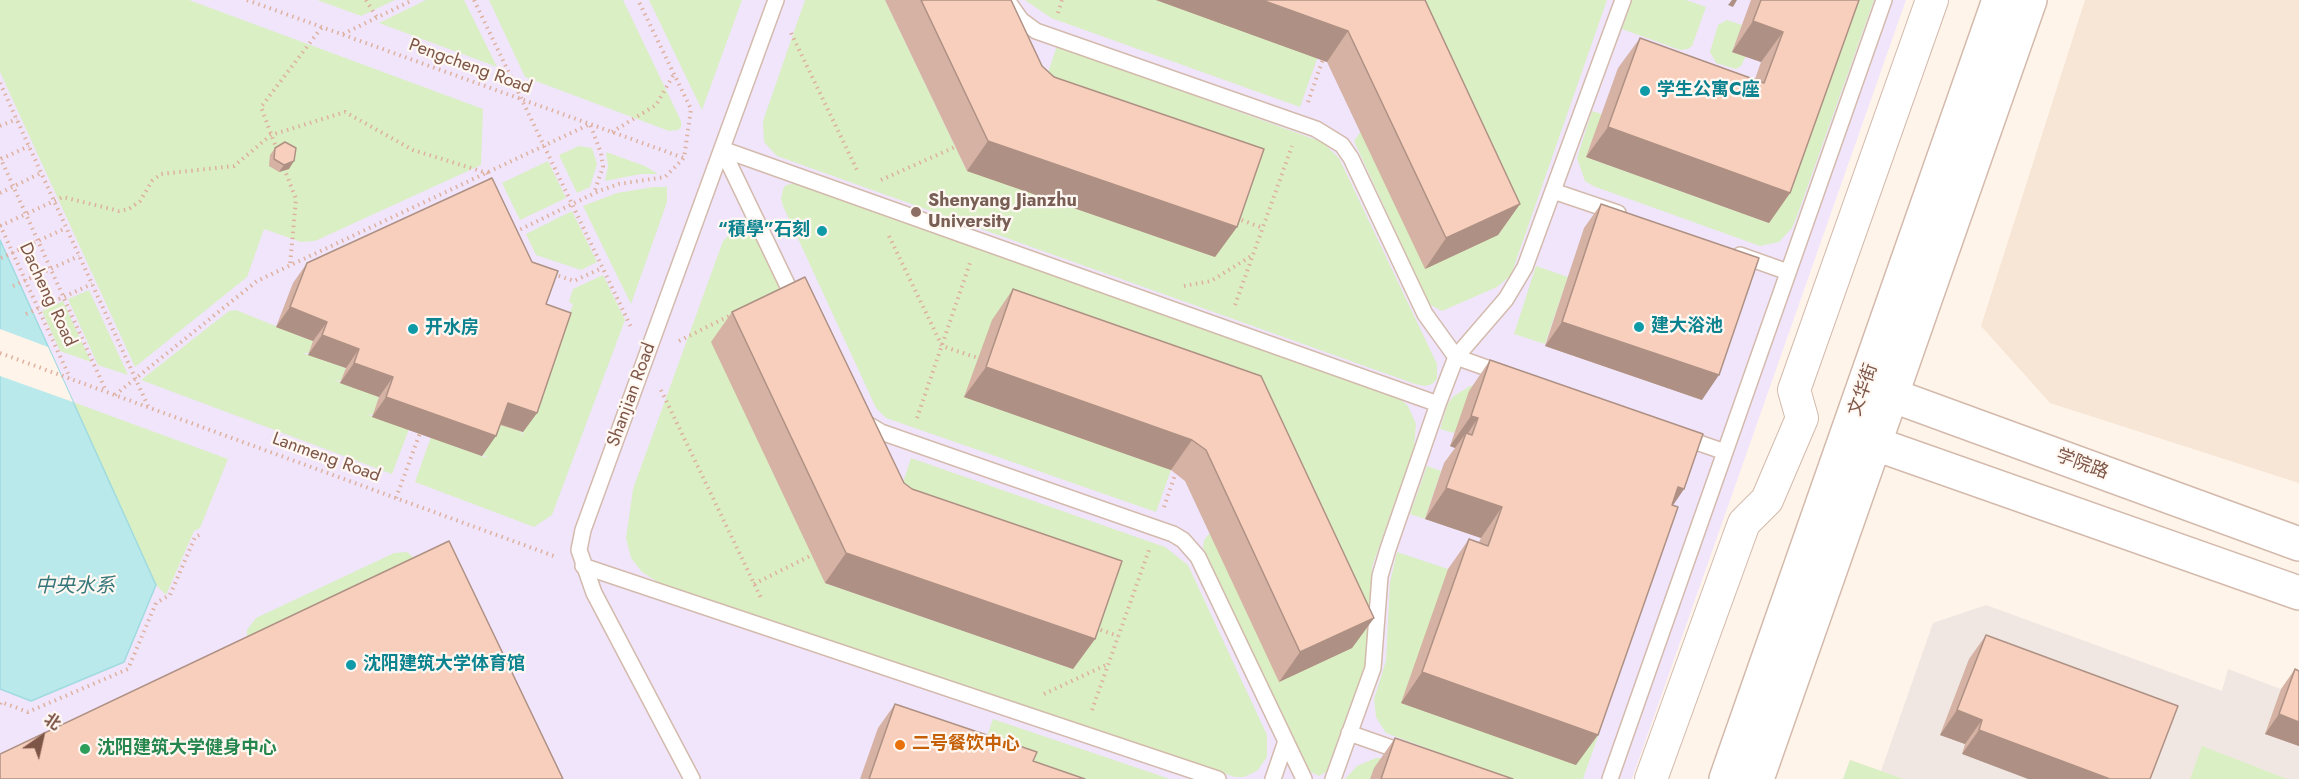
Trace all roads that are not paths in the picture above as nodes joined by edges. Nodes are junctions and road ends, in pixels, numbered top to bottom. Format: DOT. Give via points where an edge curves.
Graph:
graph roads {
  1 [pos="776,0"];
  2 [pos="1007,0"];
  3 [pos="1623,0"];
  4 [pos="1884,0"];
  5 [pos="1932,0"];
  6 [pos="1999,0"];
  7 [pos="2030,0"];
  8 [pos="722,148"];
  9 [pos="1553,191"];
  10 [pos="1631,218"];
  11 [pos="1721,249"];
  12 [pos="1788,272"];
  13 [pos="803,317"];
  14 [pos="1456,357"];
  15 [pos="1519,379"];
  16 [pos="1879,391"];
  17 [pos="1438,404"];
  18 [pos="855,414"];
  19 [pos="1671,433"];
  20 [pos="1862,439"];
  21 [pos="1725,452"];
  22 [pos="2299,544"];
  23 [pos="583,566"];
  24 [pos="2299,593"];
  25 [pos="1349,734"];
  26 [pos="1286,741"];
  27 [pos="1425,760"];
  28 [pos="693,779"];
  29 [pos="1218,779"];
  30 [pos="1273,779"];
  31 [pos="1304,779"];
  32 [pos="1333,779"];
  33 [pos="1610,779"];
  34 [pos="1651,779"];
  35 [pos="1726,779"];
  36 [pos="1756,779"];
  1 -- 8 [label="lane, Shanjian Road"];
  2 -- 14 [label="lane" via="1021,20 1036,31 1300,124 1342,145 1425,314"];
  3 -- 9 [label="lane"];
  4 -- 12 [label="lane"];
  5 -- 34 [label="street" via="1794,390 1802,418 1767,500 1744,523"];
  6 -- 16 [label="street, 文华街"];
  7 -- 16 [label="street, 文华街"];
  8 -- 13 [label="lane"];
  8 -- 17 [label="lane"];
  8 -- 23 [label="lane, Shanjian Road" via="583,530 579,550"];
  9 -- 10 [label="lane"];
  9 -- 14 [label="lane" via="1516,284"];
  11 -- 12 [label="lane"];
  12 -- 21 [label="lane"];
  14 -- 15 [label="lane"];
  14 -- 17 [label="lane"];
  16 -- 20 [label="street, 文华街"];
  16 -- 22 [label="street, 学院路"];
  17 -- 25 [label="lane" via="1380,576 1373,668"];
  18 -- 26 [label="lane" via="881,432 1183,540 1198,557"];
  19 -- 21 [label="lane"];
  20 -- 24 [label="street"];
  20 -- 35 [label="street, 文华街"];
  20 -- 36 [label="street, 文华街"];
  21 -- 33 [label="lane"];
  23 -- 28 [label="lane, Shanjian Road"];
  23 -- 29 [label="lane"];
  25 -- 27 [label="lane"];
  25 -- 32 [label="lane"];
  26 -- 30 [label="lane"];
  26 -- 31 [label="lane"];
}
